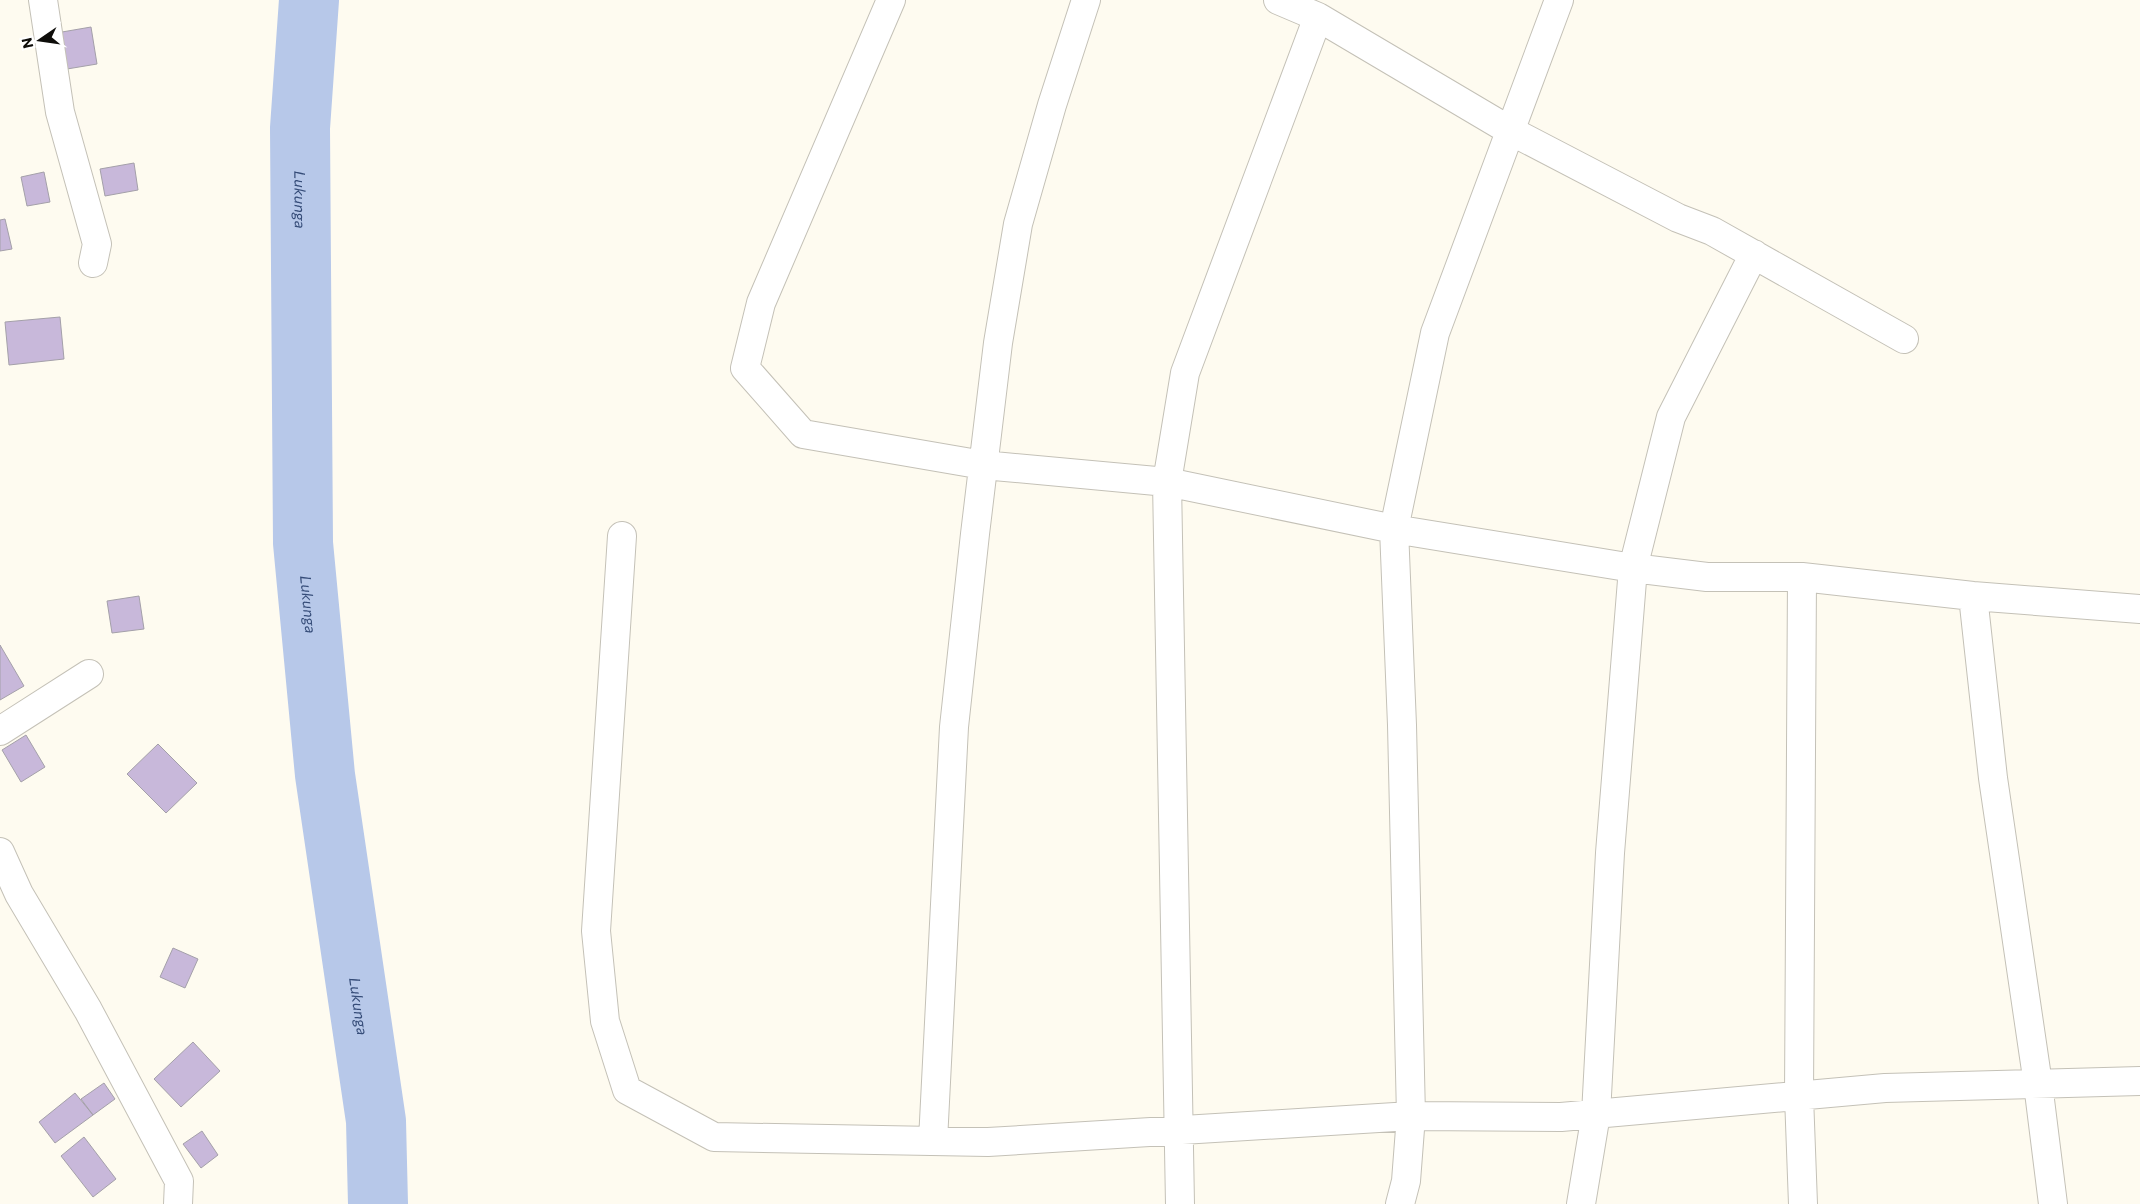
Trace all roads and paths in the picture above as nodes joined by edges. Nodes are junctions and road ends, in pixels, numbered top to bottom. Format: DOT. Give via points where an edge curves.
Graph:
graph roads {
  1 [pos="43,0"];
  2 [pos="891,0"];
  3 [pos="1086,0"];
  4 [pos="1278,0"];
  5 [pos="1559,0"];
  6 [pos="1318,18"];
  7 [pos="1509,130"];
  8 [pos="1754,254"];
  9 [pos="93,263"];
  10 [pos="1904,339"];
  11 [pos="983,464"];
  12 [pos="1167,482"];
  13 [pos="1394,529"];
  14 [pos="622,536"];
  15 [pos="1633,568"];
  16 [pos="1802,577"];
  17 [pos="1973,596"];
  18 [pos="2140,609"];
  19 [pos="89,674"];
  20 [pos="0,731"];
  21 [pos="0,852"];
  22 [pos="2140,1081"];
  23 [pos="2038,1084"];
  24 [pos="1799,1096"];
  25 [pos="1596,1114"];
  26 [pos="1411,1116"];
  27 [pos="1179,1131"];
  28 [pos="933,1142"];
  29 [pos="178,1204"];
  30 [pos="1180,1204"];
  31 [pos="1400,1204"];
  32 [pos="1581,1204"];
  33 [pos="1802,1204"];
  34 [pos="2053,1204"];
  1 -- 9 [label="street" via="60,112 98,244"];
  2 -- 11 [label="street" via="761,303 745,368 803,434"];
  3 -- 11 [label="street" via="1018,224 998,343"];
  4 -- 6 [label="street"];
  5 -- 7 [label="street"];
  6 -- 7 [label="street"];
  6 -- 12 [label="street" via="1185,373"];
  7 -- 8 [label="street"];
  7 -- 13 [label="street" via="1435,333"];
  8 -- 10 [label="street"];
  8 -- 15 [label="street" via="1671,417"];
  11 -- 12 [label="street"];
  11 -- 28 [label="street" via="954,726"];
  12 -- 13 [label="street"];
  12 -- 27 [label="street"];
  13 -- 15 [label="street"];
  13 -- 26 [label="street"];
  14 -- 28 [label="street" via="596,931 605,1021 627,1090 714,1137"];
  15 -- 16 [label="street" via="1707,577"];
  15 -- 25 [label="street" via="1610,854"];
  16 -- 17 [label="street"];
  16 -- 24 [label="street"];
  17 -- 18 [label="street"];
  17 -- 23 [label="street" via="1993,778"];
  19 -- 20 [label="street"];
  21 -- 29 [label="street" via="19,894 88,1010 179,1181"];
  22 -- 23 [label="street"];
  23 -- 24 [label="street" via="1885,1088"];
  23 -- 34 [label="street"];
  24 -- 25 [label="street"];
  24 -- 33 [label="street"];
  25 -- 26 [label="street" via="1561,1117"];
  25 -- 32 [label="street"];
  26 -- 27 [label="street"];
  26 -- 31 [label="street" via="1406,1181"];
  27 -- 28 [label="street"];
  27 -- 30 [label="street"];
}
